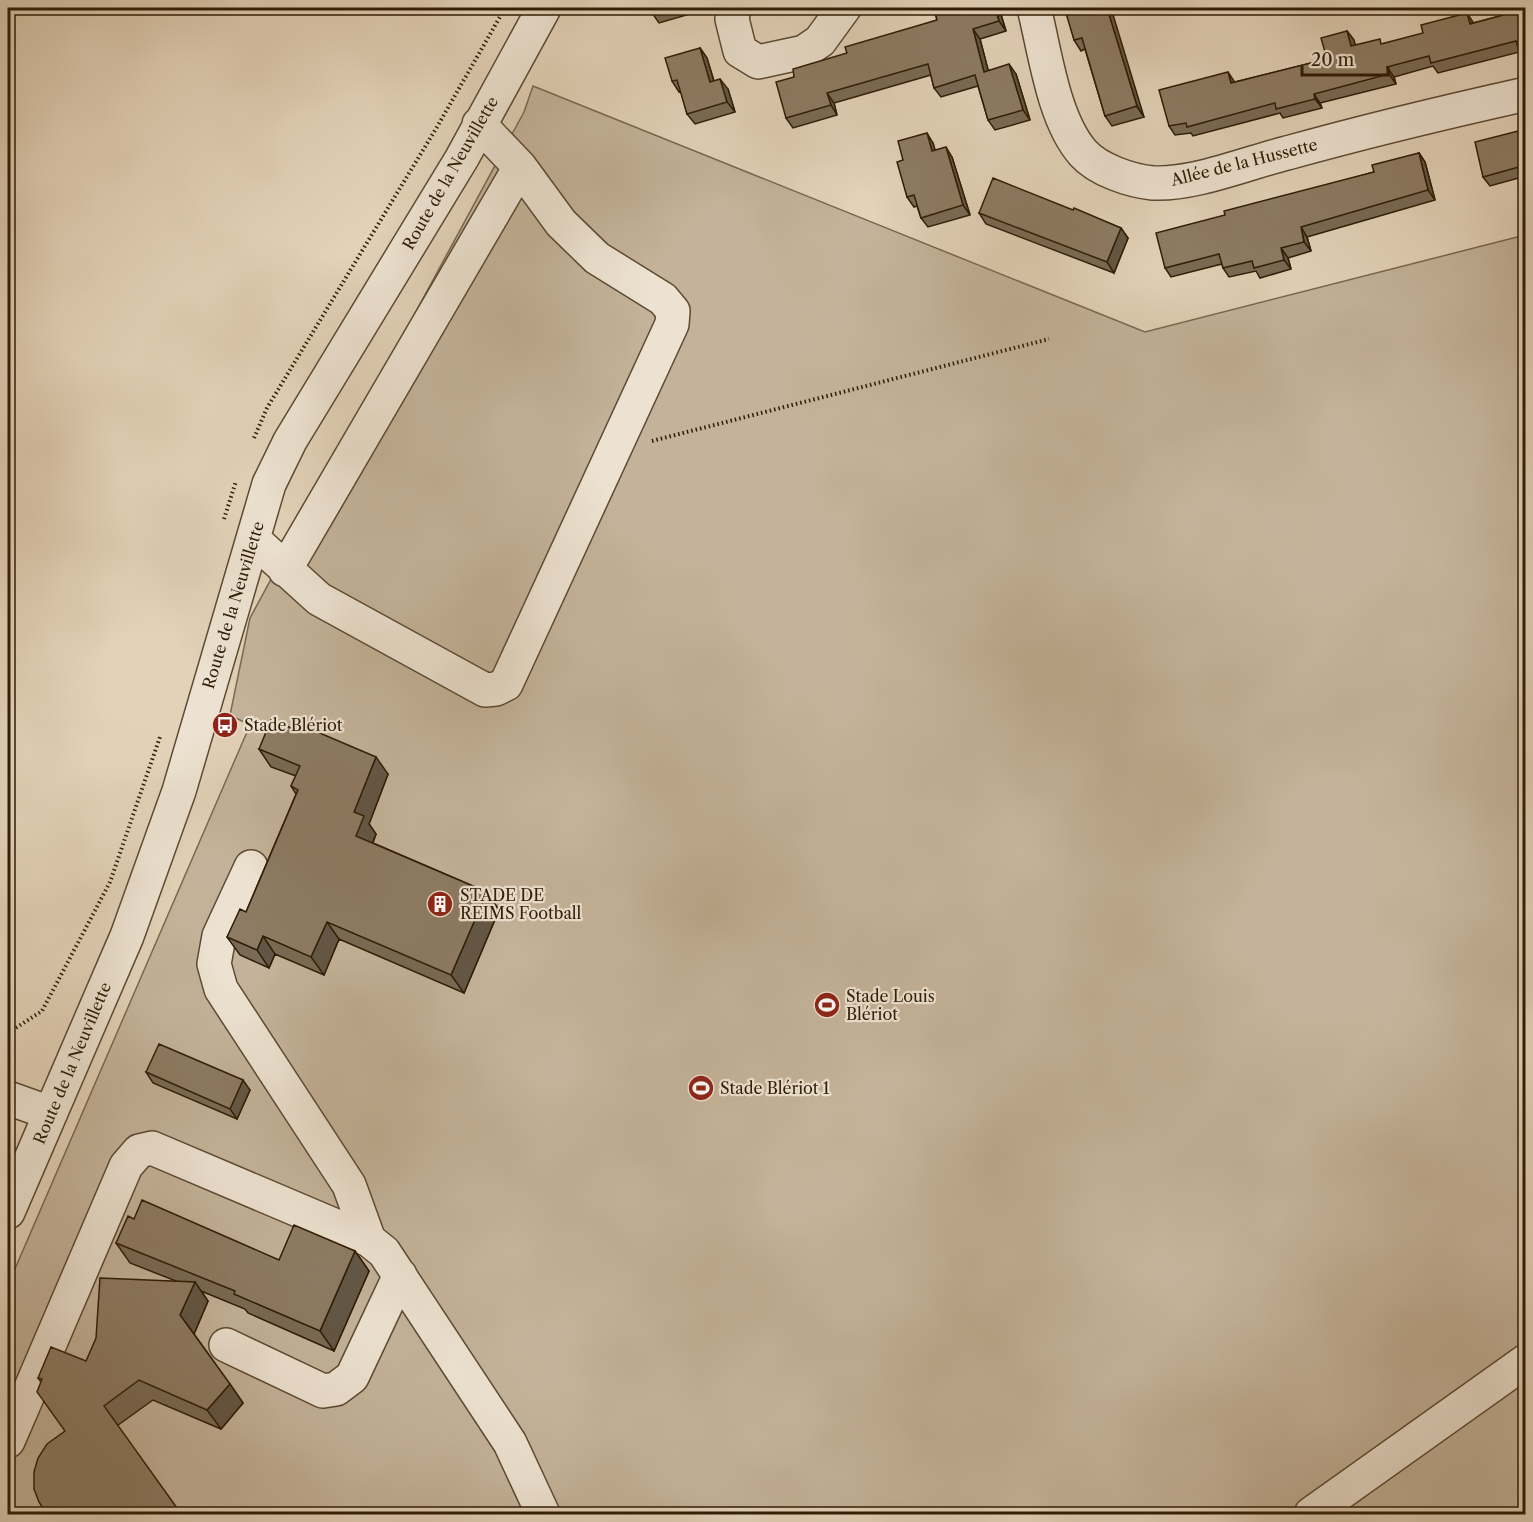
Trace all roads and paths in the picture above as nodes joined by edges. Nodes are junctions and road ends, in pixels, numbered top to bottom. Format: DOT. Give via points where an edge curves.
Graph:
graph roads {
  1 [pos="734,8"];
  2 [pos="844,8"];
  3 [pos="1034,8"];
  4 [pos="536,15"];
  5 [pos="1526,94"];
  6 [pos="479,124"];
  7 [pos="520,167"];
  8 [pos="1048,339"];
  9 [pos="614,450"];
  10 [pos="253,539"];
  11 [pos="285,570"];
  12 [pos="250,867"];
  13 [pos="8,1098"];
  14 [pos="50,1113"];
  15 [pos="8,1212"];
  16 [pos="369,1240"];
  17 [pos="400,1275"];
  18 [pos="226,1346"];
  19 [pos="1526,1361"];
  20 [pos="14,1408"];
  21 [pos="8,1441"];
  22 [pos="543,1515"];
  23 [pos="1311,1515"];
  1 -- 2 [label="street" via="732,19 740,51 758,62 812,47"];
  3 -- 5 [label="street, Allée de la Hussette" via="1060,113 1084,155 1104,167 1153,183 1192,178 1400,122"];
  4 -- 6 [label="street, Route de la Neuvillette"];
  6 -- 7 [label="street"];
  6 -- 10 [label="street, Route de la Neuvillette" via="290,441 269,484"];
  7 -- 9 [label="street" via="561,223 597,258 663,299 673,311 672,324"];
  7 -- 11 [label="street"];
  8 -- 9 [label="path"];
  9 -- 11 [label="street" via="506,684 496,689 485,690 473,684 319,598"];
  10 -- 11 [label="street"];
  10 -- 14 [label="street, Route de la Neuvillette" via="179,791 127,936"];
  12 -- 16 [label="street" via="219,936 214,964 221,988 349,1185"];
  13 -- 14 [label="street"];
  14 -- 15 [label="street, Route de la Neuvillette"];
  16 -- 17 [label="street" via="384,1252"];
  16 -- 20 [label="street" via="152,1148 139,1151 126,1166"];
  17 -- 18 [label="street" via="352,1377 336,1389 323,1391"];
  17 -- 22 [label="street" via="510,1443"];
  19 -- 23 [label="street"];
  20 -- 21 [label="street"];
}
